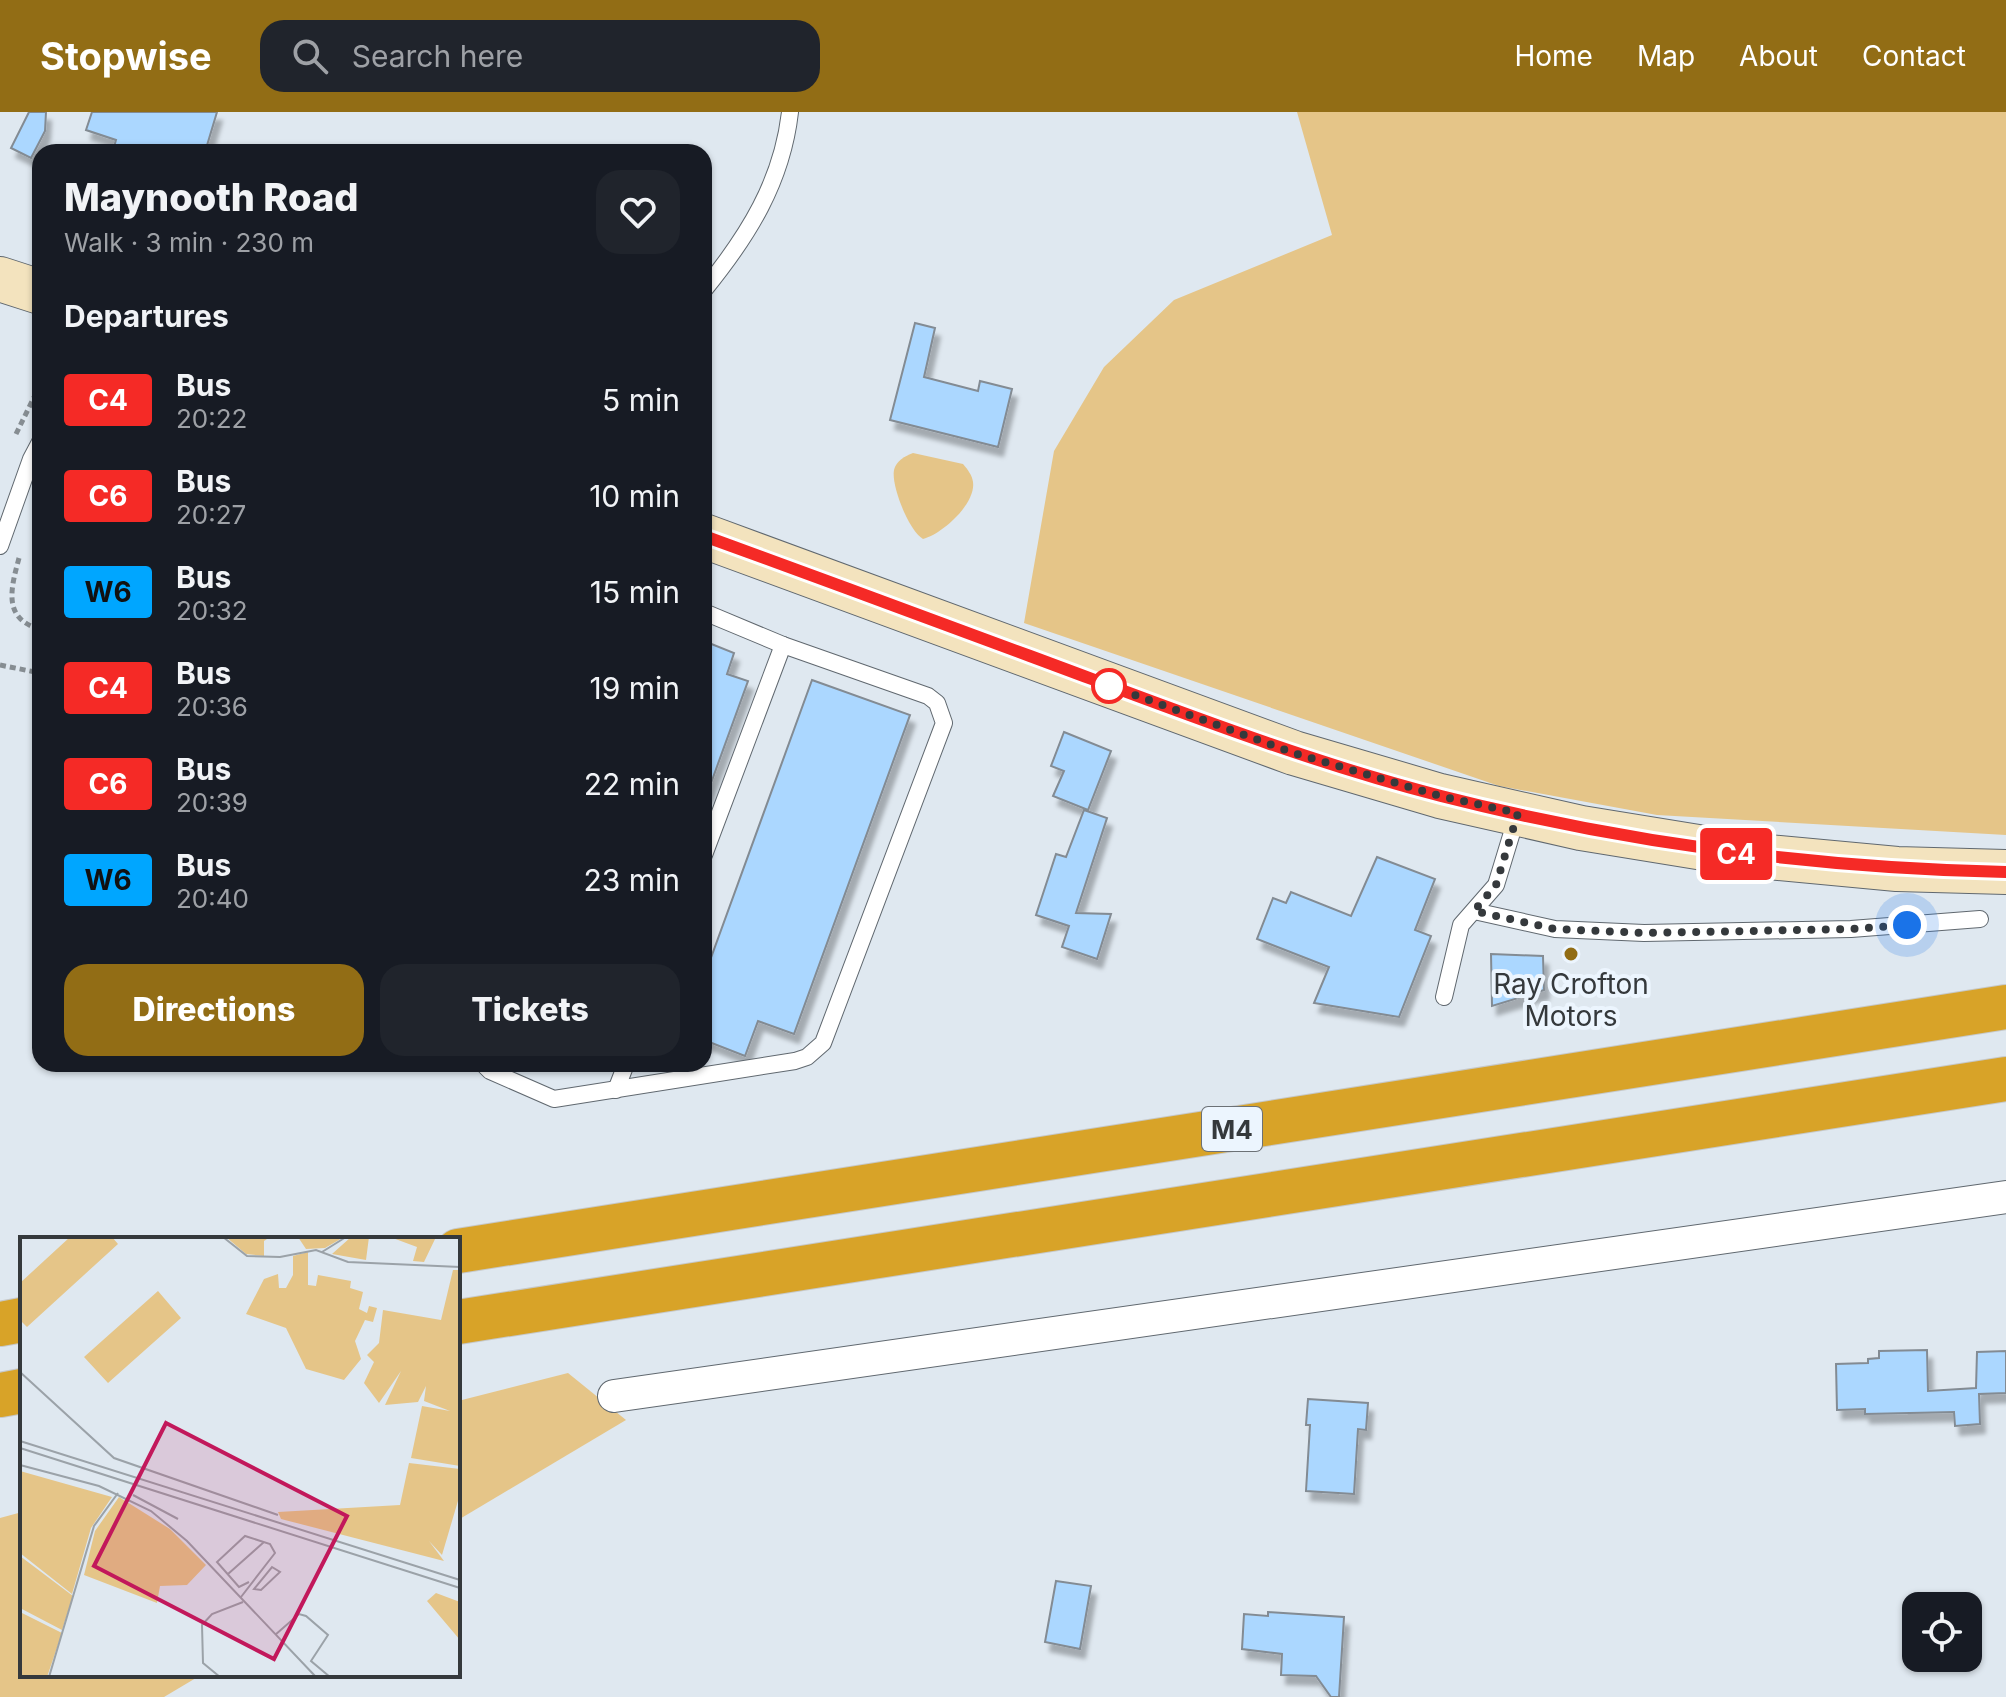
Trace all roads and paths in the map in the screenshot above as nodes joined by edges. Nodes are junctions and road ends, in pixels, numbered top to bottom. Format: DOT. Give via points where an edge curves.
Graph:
graph roads {
  1 [pos="790,112"];
  2 [pos="712,278"];
  3 [pos="0,279"];
  4 [pos="32,289"];
  5 [pos="32,457"];
  6 [pos="712,539"];
  7 [pos="0,546"];
  8 [pos="20,555"];
  9 [pos="712,615"];
  10 [pos="32,627"];
  11 [pos="783,645"];
  12 [pos="0,665"];
  13 [pos="32,671"];
  14 [pos="1518,813"];
  15 [pos="712,834"];
  16 [pos="2006,872"];
  17 [pos="1474,911"];
  18 [pos="1980,919"];
  19 [pos="1444,997"];
  20 [pos="2006,1007"];
  21 [pos="492,1072"];
  22 [pos="623,1072"];
  23 [pos="2006,1079"];
  24 [pos="616,1090"];
  25 [pos="2006,1197"];
  26 [pos="460,1251"];
  27 [pos="20,1320"];
  28 [pos="460,1322"];
  29 [pos="0,1324"];
  30 [pos="20,1391"];
  31 [pos="0,1395"];
  32 [pos="614,1396"];
  1 -- 2 [label="lane" via="781,161 762,205"];
  3 -- 4 [label="main road"];
  5 -- 7 [label="lane"];
  6 -- 14 [label="main road" via="1294,753"];
  8 -- 10 [label="path" via="11,601 17,616"];
  9 -- 11 [label="lane"];
  11 -- 15 [label="lane"];
  11 -- 24 [label="lane" via="928,696 937,703 944,723 939,738 823,1043 795,1061"];
  12 -- 13 [label="path"];
  14 -- 16 [label="main road" via="1747,855 1897,869"];
  14 -- 17 [label="lane" via="1496,885"];
  17 -- 18 [label="lane" via="1555,929 1644,933 1851,929"];
  17 -- 19 [label="lane" via="1461,925"];
  20 -- 26 [label="highway, M4"];
  21 -- 24 [label="lane" via="554,1099"];
  22 -- 24 [label="lane"];
  23 -- 28 [label="highway"];
  25 -- 32 [label="street"];
  27 -- 29 [label="highway"];
  30 -- 31 [label="highway"];
}
